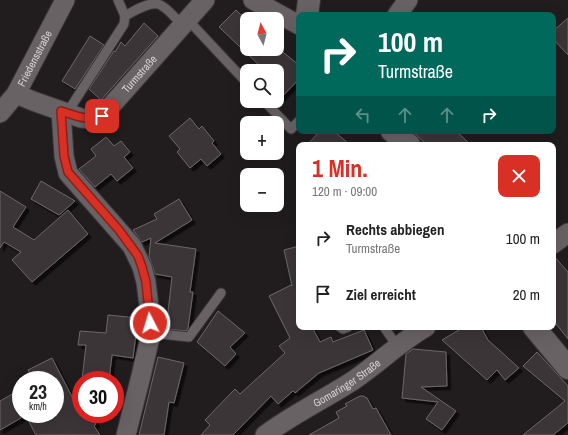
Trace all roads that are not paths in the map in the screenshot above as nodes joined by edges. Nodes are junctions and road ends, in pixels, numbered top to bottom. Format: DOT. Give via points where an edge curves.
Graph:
graph roads {
  1 [pos="65,0"];
  2 [pos="118,0"];
  3 [pos="205,0"];
  4 [pos="253,0"];
  5 [pos="309,0"];
  6 [pos="408,0"];
  7 [pos="307,12"];
  8 [pos="398,12"];
  9 [pos="125,16"];
  10 [pos="185,22"];
  11 [pos="296,23"];
  12 [pos="240,75"];
  13 [pos="16,94"];
  14 [pos="271,108"];
  15 [pos="64,112"];
  16 [pos="0,113"];
  17 [pos="296,124"];
  18 [pos="568,233"];
  19 [pos="556,242"];
  20 [pos="221,293"];
  21 [pos="386,330"];
  22 [pos="421,330"];
  23 [pos="536,330"];
  24 [pos="151,333"];
  25 [pos="397,346"];
  26 [pos="568,368"];
  27 [pos="126,435"];
  28 [pos="265,435"];
  1 -- 13 [label="street, Friedensstraße"];
  2 -- 9 [label="lane"];
  3 -- 10 [label="street, Turmstraße"];
  4 -- 11 [label="street"];
  5 -- 7 [label="street"];
  6 -- 8 [label="street"];
  9 -- 10 [label="lane" via="149,5 158,4"];
  9 -- 15 [label="lane" via="119,32"];
  10 -- 12 [label="lane"];
  10 -- 15 [label="street, Turmstraße" via="102,116 81,118"];
  13 -- 15 [label="street, Turmstraße"];
  13 -- 16 [label="street, Friedensstraße"];
  14 -- 17 [label="lane" via="291,129"];
  15 -- 24 [label="street" via="64,156 68,172 132,246 142,267"];
  18 -- 19 [label="street"];
  20 -- 24 [label="lane" via="189,338"];
  21 -- 25 [label="lane"];
  22 -- 25 [label="street, Gomaringer Straße"];
  23 -- 26 [label="street"];
  24 -- 27 [label="street"];
  25 -- 28 [label="street, Gomaringer Straße" via="352,381"];
}
